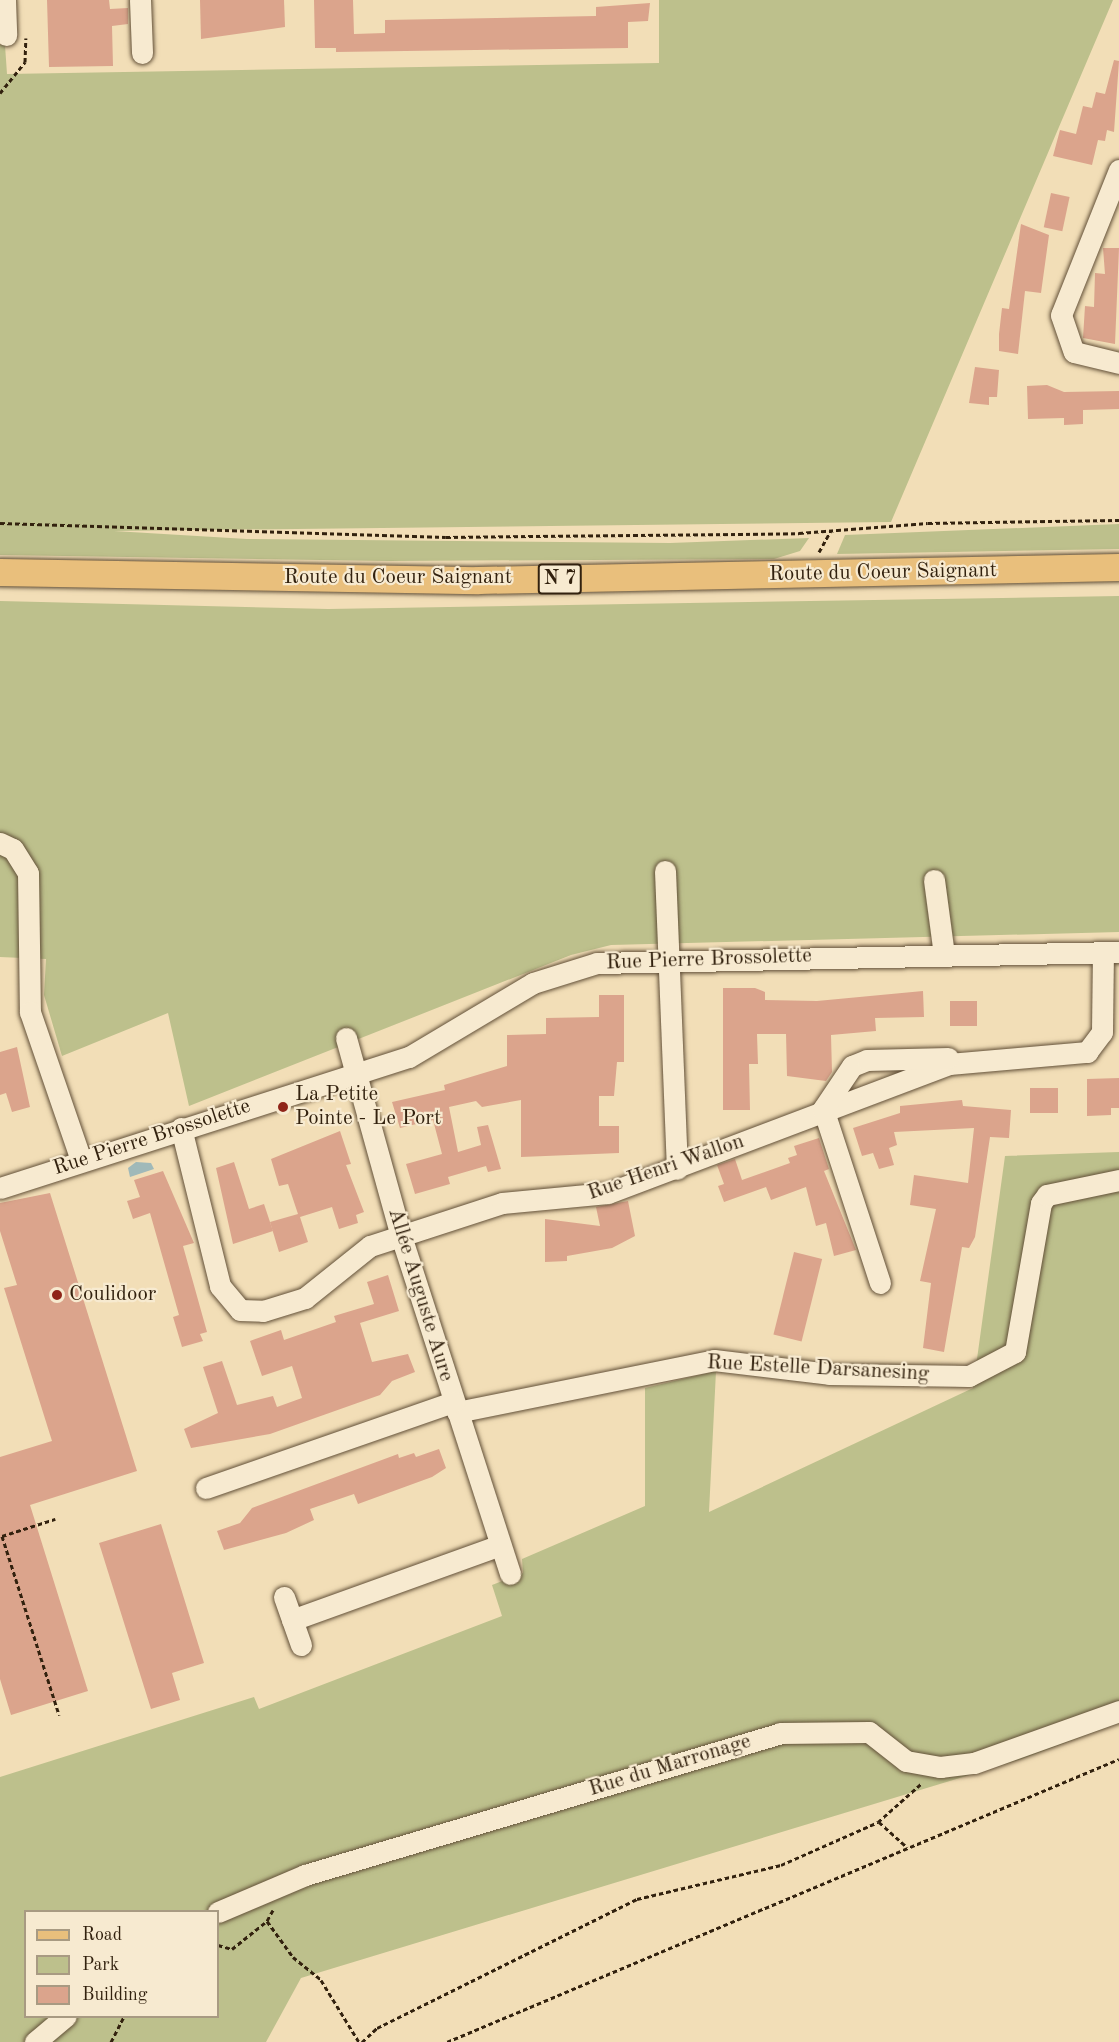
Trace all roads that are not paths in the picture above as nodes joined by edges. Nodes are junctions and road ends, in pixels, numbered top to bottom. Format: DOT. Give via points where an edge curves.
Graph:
graph roads {
  1 [pos="5,0"];
  2 [pos="140,0"];
  3 [pos="6,35"];
  4 [pos="142,52"];
  5 [pos="1119,170"];
  6 [pos="1114,192"];
  7 [pos="1119,363"];
  8 [pos="1119,567"];
  9 [pos="0,572"];
  10 [pos="0,843"];
  11 [pos="665,871"];
  12 [pos="934,880"];
  13 [pos="1111,952"];
  14 [pos="944,955"];
  15 [pos="667,958"];
  16 [pos="346,1038"];
  17 [pos="974,1057"];
  18 [pos="357,1074"];
  19 [pos="823,1109"];
  20 [pos="181,1128"];
  21 [pos="81,1161"];
  22 [pos="676,1169"];
  23 [pos="1119,1180"];
  24 [pos="0,1188"];
  25 [pos="401,1236"];
  26 [pos="880,1283"];
  27 [pos="455,1407"];
  28 [pos="206,1488"];
  29 [pos="500,1545"];
  30 [pos="510,1574"];
  31 [pos="284,1597"];
  32 [pos="292,1620"];
  33 [pos="301,1645"];
  34 [pos="1119,1712"];
  35 [pos="219,1912"];
  36 [pos="64,2018"];
  37 [pos="34,2042"];
  1 -- 3 [label="street"];
  2 -- 4 [label="street"];
  5 -- 6 [label="street"];
  6 -- 7 [label="street" via="1061,315 1074,352"];
  8 -- 9 [label="main road, Route du Coeur Saignant / N 7" via="478,580"];
  10 -- 21 [label="street" via="14,849 28,873 30,1012"];
  11 -- 15 [label="street"];
  12 -- 14 [label="street"];
  13 -- 14 [label="street, Rue Pierre Brossolette"];
  13 -- 17 [label="street, Rue Henri Wallon" via="1102,1032 1087,1052 1073,1057"];
  14 -- 15 [label="street, Rue Pierre Brossolette"];
  15 -- 18 [label="street, Rue Pierre Brossolette" via="570,969 514,993 409,1057"];
  15 -- 22 [label="street"];
  16 -- 18 [label="street, Allée Auguste Aure"];
  17 -- 19 [label="street, Rue Henri Wallon"];
  17 -- 19 [label="street" via="867,1059 842,1078"];
  18 -- 20 [label="street, Rue Pierre Brossolette"];
  18 -- 25 [label="street, Allée Auguste Aure"];
  19 -- 22 [label="street, Rue Henri Wallon"];
  19 -- 26 [label="street"];
  20 -- 21 [label="street, Rue Pierre Brossolette"];
  20 -- 25 [label="street, Rue Henri Wallon" via="220,1286 240,1310 263,1311 305,1298 357,1253"];
  21 -- 24 [label="street, Rue Pierre Brossolette"];
  22 -- 25 [label="street, Rue Henri Wallon" via="591,1197 502,1203"];
  23 -- 27 [label="street, Rue Estelle Darsanesing" via="1047,1195 1041,1203 1015,1352 969,1376 828,1374 714,1360"];
  25 -- 27 [label="street, Allée Auguste Aure"];
  27 -- 28 [label="street, Allée Auguste Aure"];
  27 -- 29 [label="street"];
  29 -- 30 [label="street"];
  29 -- 32 [label="street"];
  31 -- 32 [label="street"];
  32 -- 33 [label="street"];
  34 -- 35 [label="street, Rue du Marronage" via="974,1763 940,1767 906,1761 869,1732 780,1733 288,1882"];
  36 -- 37 [label="street"];
}
